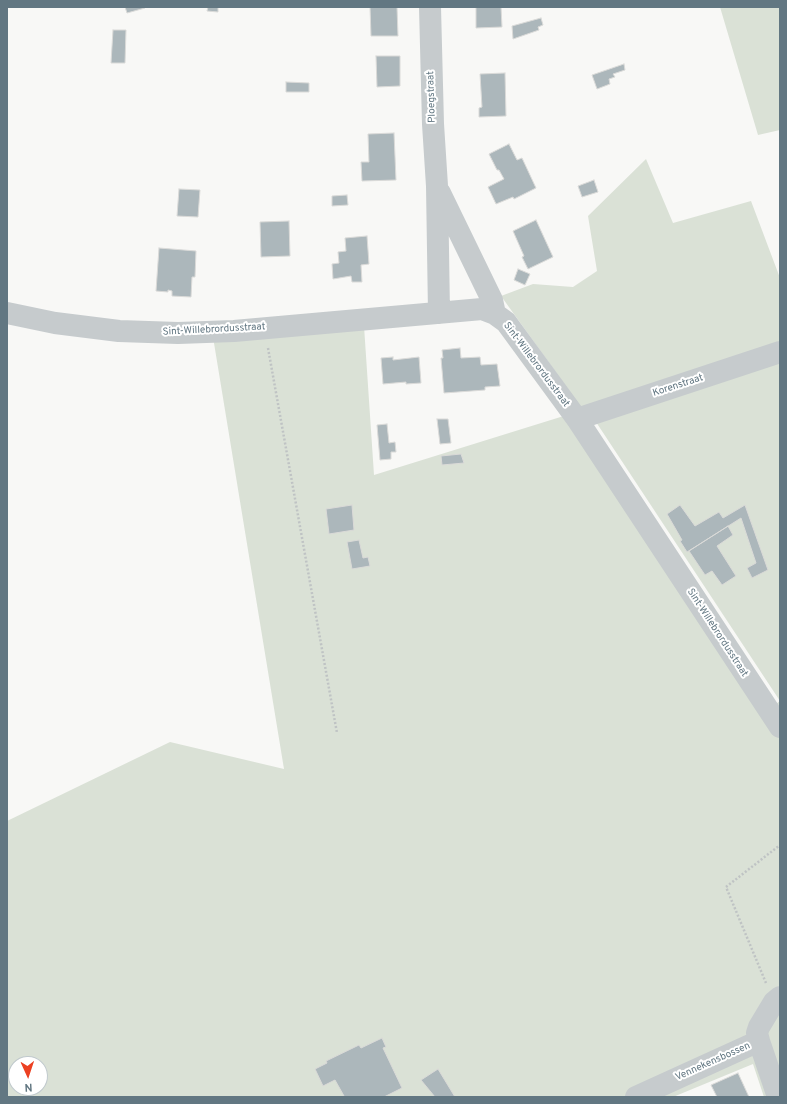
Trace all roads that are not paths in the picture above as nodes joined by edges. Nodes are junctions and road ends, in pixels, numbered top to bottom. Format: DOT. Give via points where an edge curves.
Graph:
graph roads {
  1 [pos="430,7"];
  2 [pos="437,186"];
  3 [pos="7,313"];
  4 [pos="439,313"];
  5 [pos="495,314"];
  6 [pos="780,352"];
  7 [pos="577,419"];
  8 [pos="780,727"];
  9 [pos="777,1000"];
  10 [pos="759,1041"];
  11 [pos="636,1097"];
  12 [pos="778,1097"];
  1 -- 2 [label="street, Ploegstraat"];
  2 -- 4 [label="street, Ploegstraat"];
  2 -- 5 [label="street, Ploegstraat" via="492,300"];
  3 -- 4 [label="street, Sint-Willebrordusstraat" via="55,323 119,331 178,333 234,331"];
  4 -- 5 [label="street, Sint-Willebrordusstraat" via="482,309"];
  5 -- 7 [label="street, Sint-Willebrordusstraat" via="506,322"];
  6 -- 7 [label="street, Korenstraat"];
  7 -- 8 [label="street, Sint-Willebrordusstraat"];
  9 -- 10 [label="street" via="759,1026"];
  10 -- 11 [label="street, Vennekensbossen"];
  10 -- 12 [label="street, Vennekensbossen"];
}
